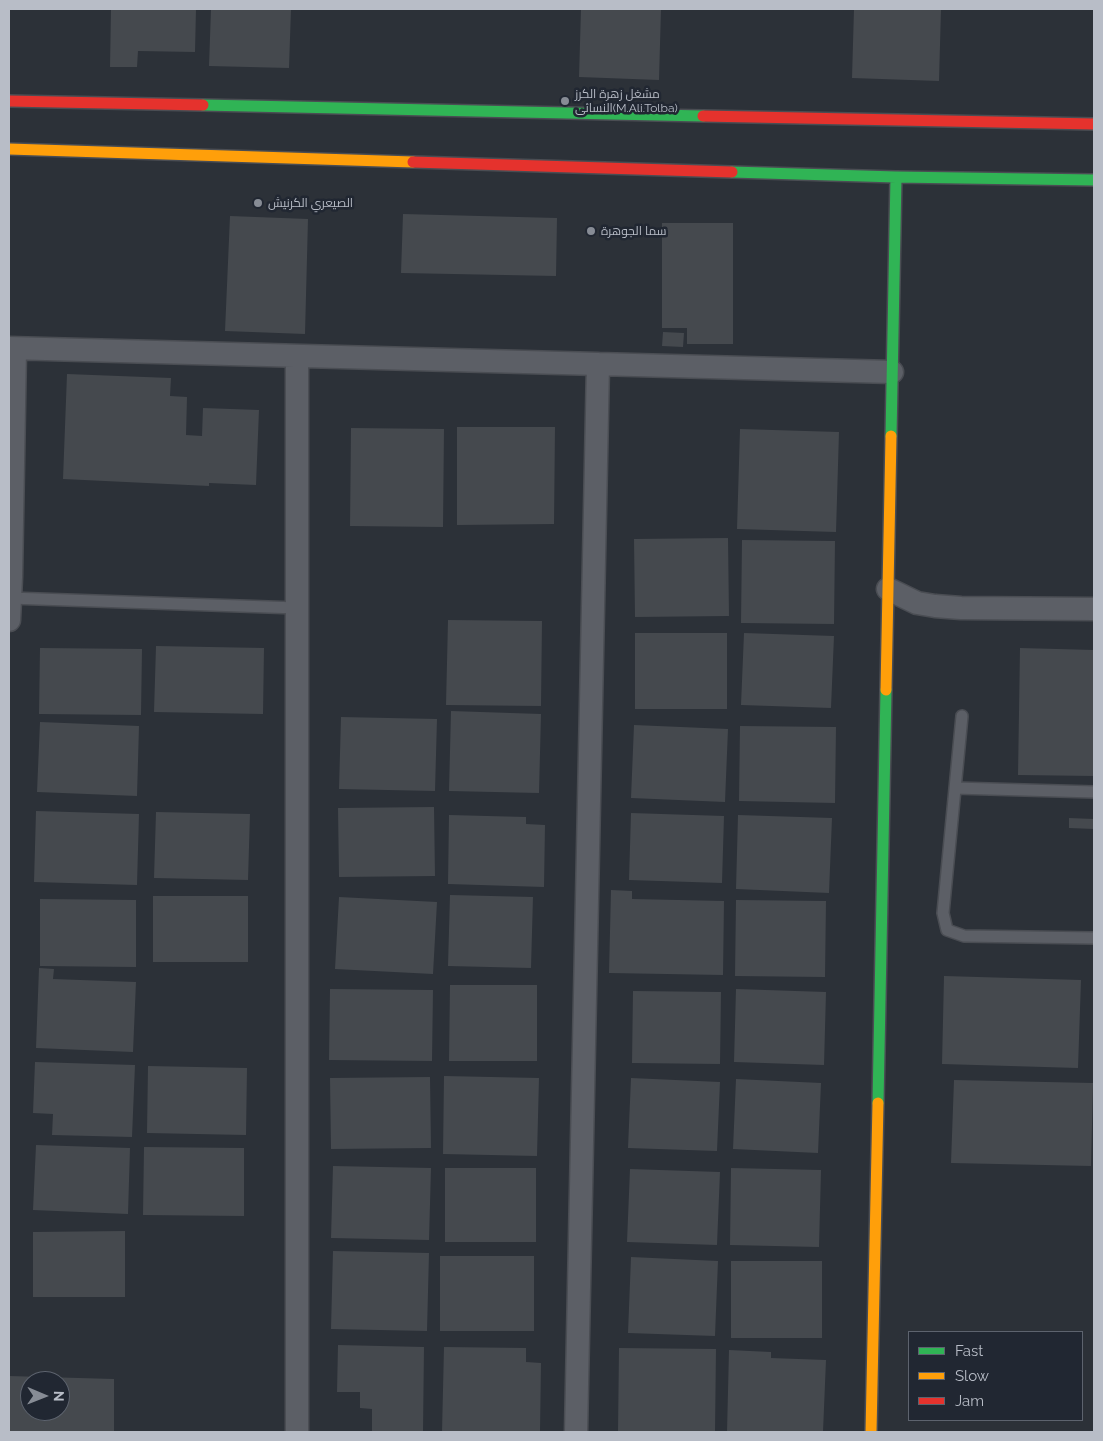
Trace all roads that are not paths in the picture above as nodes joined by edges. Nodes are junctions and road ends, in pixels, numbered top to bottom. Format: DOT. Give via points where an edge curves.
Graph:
graph roads {
  1 [pos="9,101"];
  2 [pos="1094,124"];
  3 [pos="9,149"];
  4 [pos="896,177"];
  5 [pos="1094,180"];
  6 [pos="12,348"];
  7 [pos="297,356"];
  8 [pos="598,364"];
  9 [pos="892,372"];
  10 [pos="888,589"];
  11 [pos="297,608"];
  12 [pos="9,609"];
  13 [pos="1094,609"];
  14 [pos="962,716"];
  15 [pos="955,788"];
  16 [pos="1094,792"];
  17 [pos="1094,938"];
  18 [pos="298,1432"];
  19 [pos="576,1432"];
  20 [pos="871,1432"];
  1 -- 2 [label="street"];
  3 -- 4 [label="street"];
  4 -- 5 [label="street"];
  4 -- 9 [label="street"];
  6 -- 7 [label="street"];
  6 -- 12 [label="street"];
  7 -- 8 [label="street"];
  7 -- 11 [label="street"];
  8 -- 9 [label="street"];
  8 -- 19 [label="street"];
  9 -- 10 [label="street"];
  10 -- 13 [label="street" via="917,603 944,607"];
  10 -- 20 [label="street"];
  11 -- 12 [label="lane"];
  11 -- 18 [label="street"];
  14 -- 15 [label="lane"];
  15 -- 16 [label="lane"];
  15 -- 17 [label="lane" via="943,913 947,930 964,936"];
}
